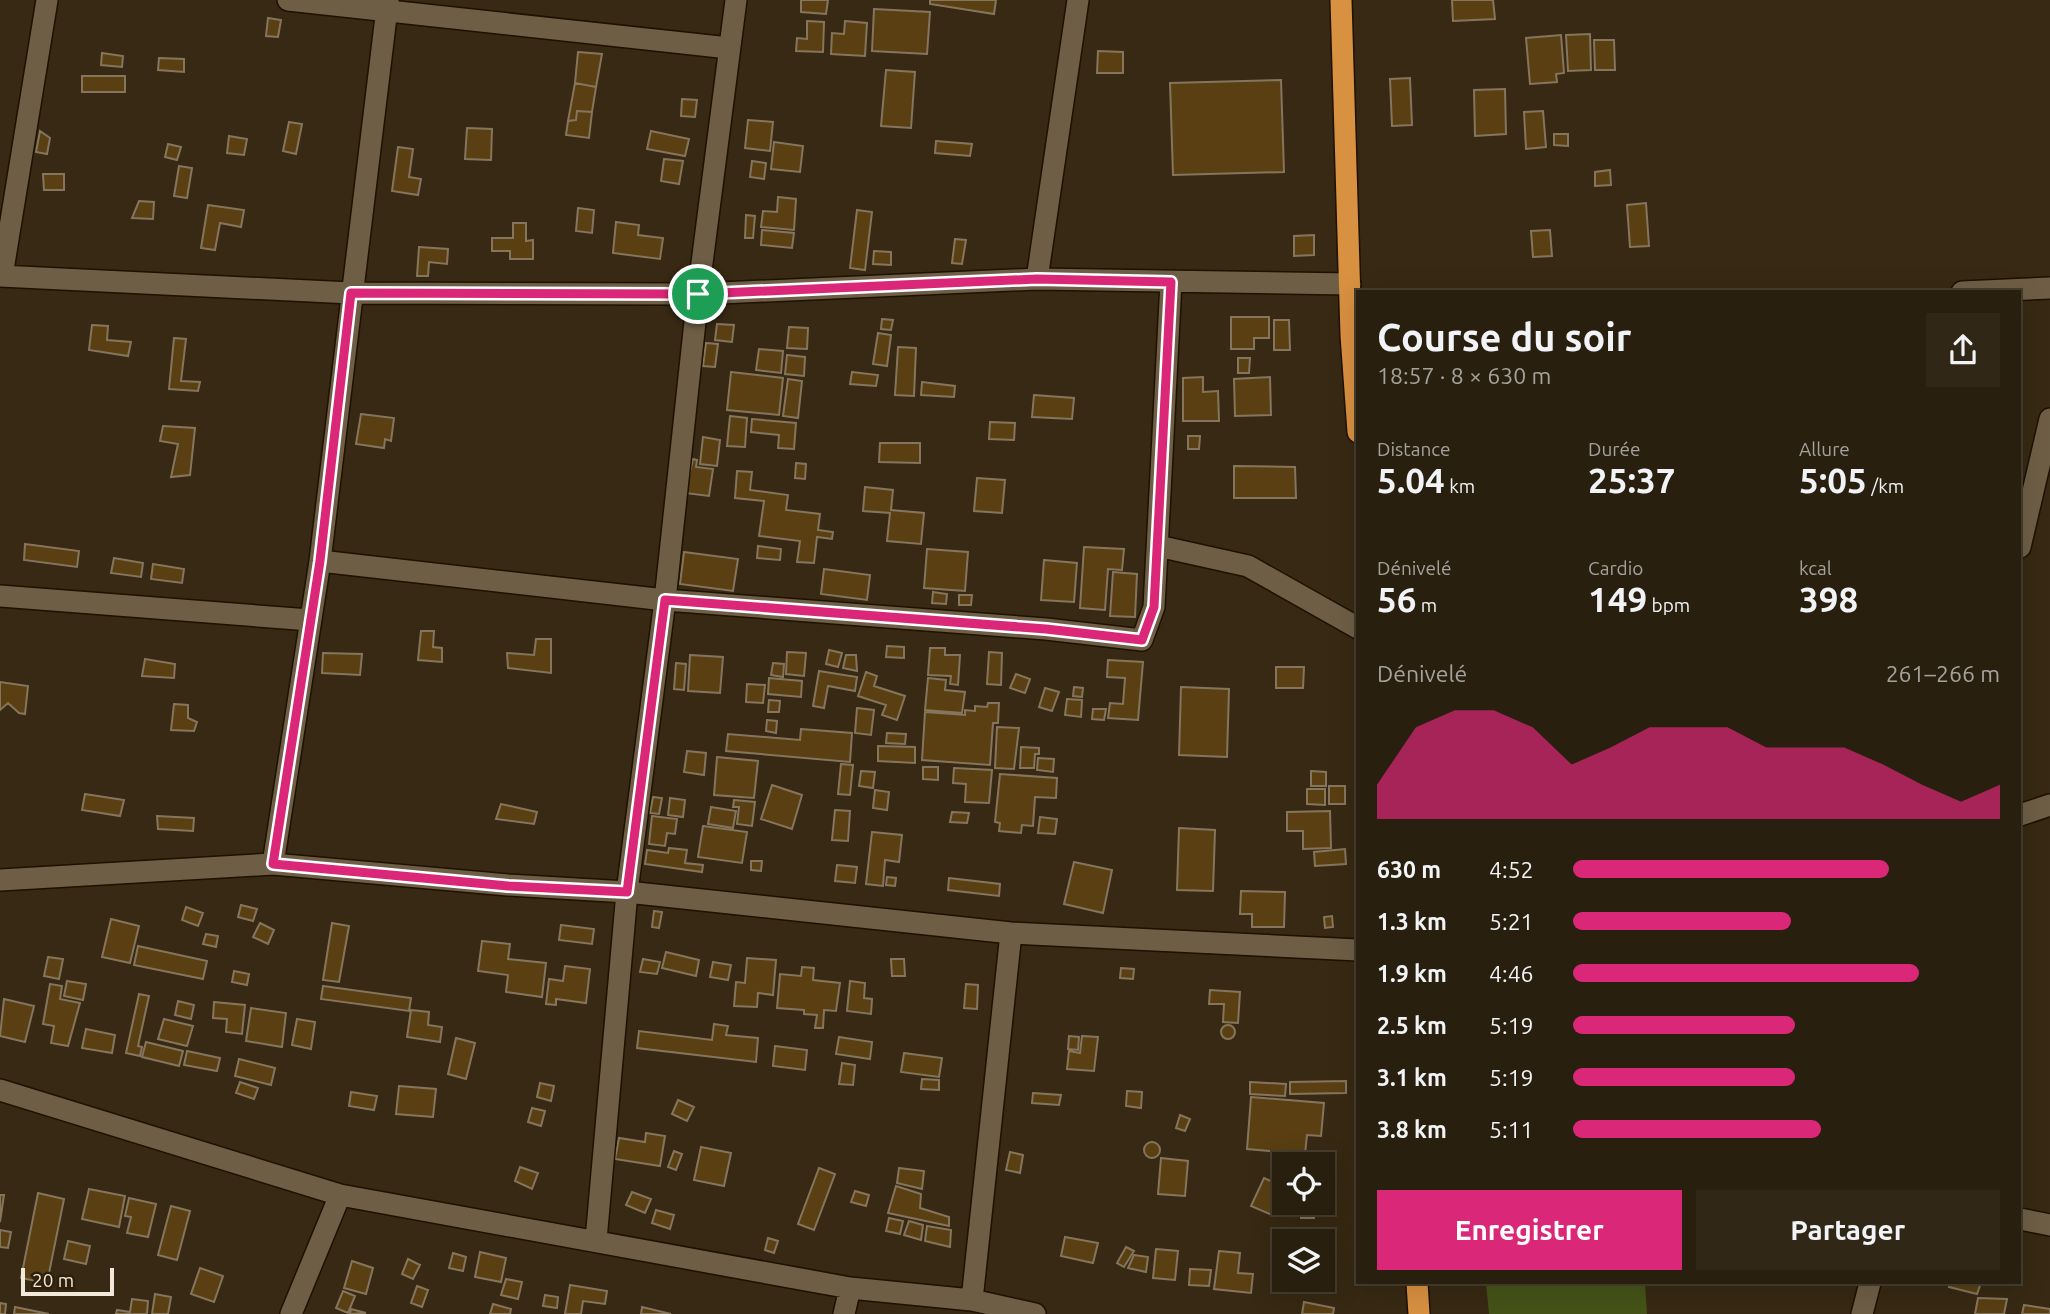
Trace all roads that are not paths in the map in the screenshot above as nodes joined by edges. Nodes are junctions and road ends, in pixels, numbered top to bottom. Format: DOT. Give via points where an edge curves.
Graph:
graph roads {
  1 [pos="47,0"];
  2 [pos="288,0"];
  3 [pos="736,0"];
  4 [pos="1078,0"];
  5 [pos="1341,0"];
  6 [pos="387,6"];
  7 [pos="729,48"];
  8 [pos="1,276"];
  9 [pos="1037,279"];
  10 [pos="1171,282"];
  11 [pos="1350,284"];
  12 [pos="2050,288"];
  13 [pos="2006,290"];
  14 [pos="351,293"];
  15 [pos="698,294"];
  16 [pos="1355,335"];
  17 [pos="1356,367"];
  18 [pos="2049,431"];
  19 [pos="2021,543"];
  20 [pos="1158,546"];
  21 [pos="320,561"];
  22 [pos="0,596"];
  23 [pos="665,600"];
  24 [pos="310,620"];
  25 [pos="1356,627"];
  26 [pos="2050,805"];
  27 [pos="2021,815"];
  28 [pos="273,864"];
  29 [pos="0,880"];
  30 [pos="627,892"];
  31 [pos="1011,933"];
  32 [pos="1356,950"];
  33 [pos="0,1090"];
  34 [pos="340,1195"];
  35 [pos="2021,1219"];
  36 [pos="2050,1225"];
  37 [pos="596,1240"];
  38 [pos="1417,1284"];
  39 [pos="1870,1284"];
  40 [pos="850,1288"];
  41 [pos="972,1300"];
  42 [pos="291,1314"];
  43 [pos="844,1314"];
  44 [pos="1035,1314"];
  45 [pos="1419,1314"];
  46 [pos="1862,1314"];
  1 -- 8 [label="street"];
  2 -- 6 [label="street"];
  3 -- 7 [label="street"];
  4 -- 9 [label="street"];
  5 -- 11 [label="highway"];
  6 -- 7 [label="street"];
  6 -- 14 [label="street"];
  7 -- 15 [label="street"];
  8 -- 14 [label="street"];
  9 -- 10 [label="street"];
  9 -- 15 [label="street"];
  10 -- 11 [label="street"];
  10 -- 20 [label="street"];
  11 -- 16 [label="highway"];
  12 -- 13 [label="street"];
  14 -- 15 [label="street"];
  14 -- 21 [label="street"];
  15 -- 23 [label="street"];
  16 -- 17 [label="highway"];
  18 -- 19 [label="street"];
  20 -- 23 [label="street" via="1154,607 1142,640"];
  20 -- 25 [label="street" via="1248,566"];
  21 -- 23 [label="street"];
  21 -- 24 [label="street"];
  22 -- 24 [label="street"];
  23 -- 30 [label="street"];
  24 -- 28 [label="street"];
  26 -- 27 [label="street"];
  28 -- 29 [label="street"];
  28 -- 30 [label="street"];
  30 -- 31 [label="street"];
  30 -- 37 [label="street"];
  31 -- 32 [label="street"];
  31 -- 41 [label="street"];
  33 -- 34 [label="street"];
  34 -- 37 [label="street"];
  34 -- 42 [label="street"];
  35 -- 36 [label="street"];
  37 -- 40 [label="street"];
  38 -- 45 [label="highway"];
  39 -- 46 [label="street"];
  40 -- 41 [label="street"];
  40 -- 43 [label="street"];
  41 -- 44 [label="street"];
}
